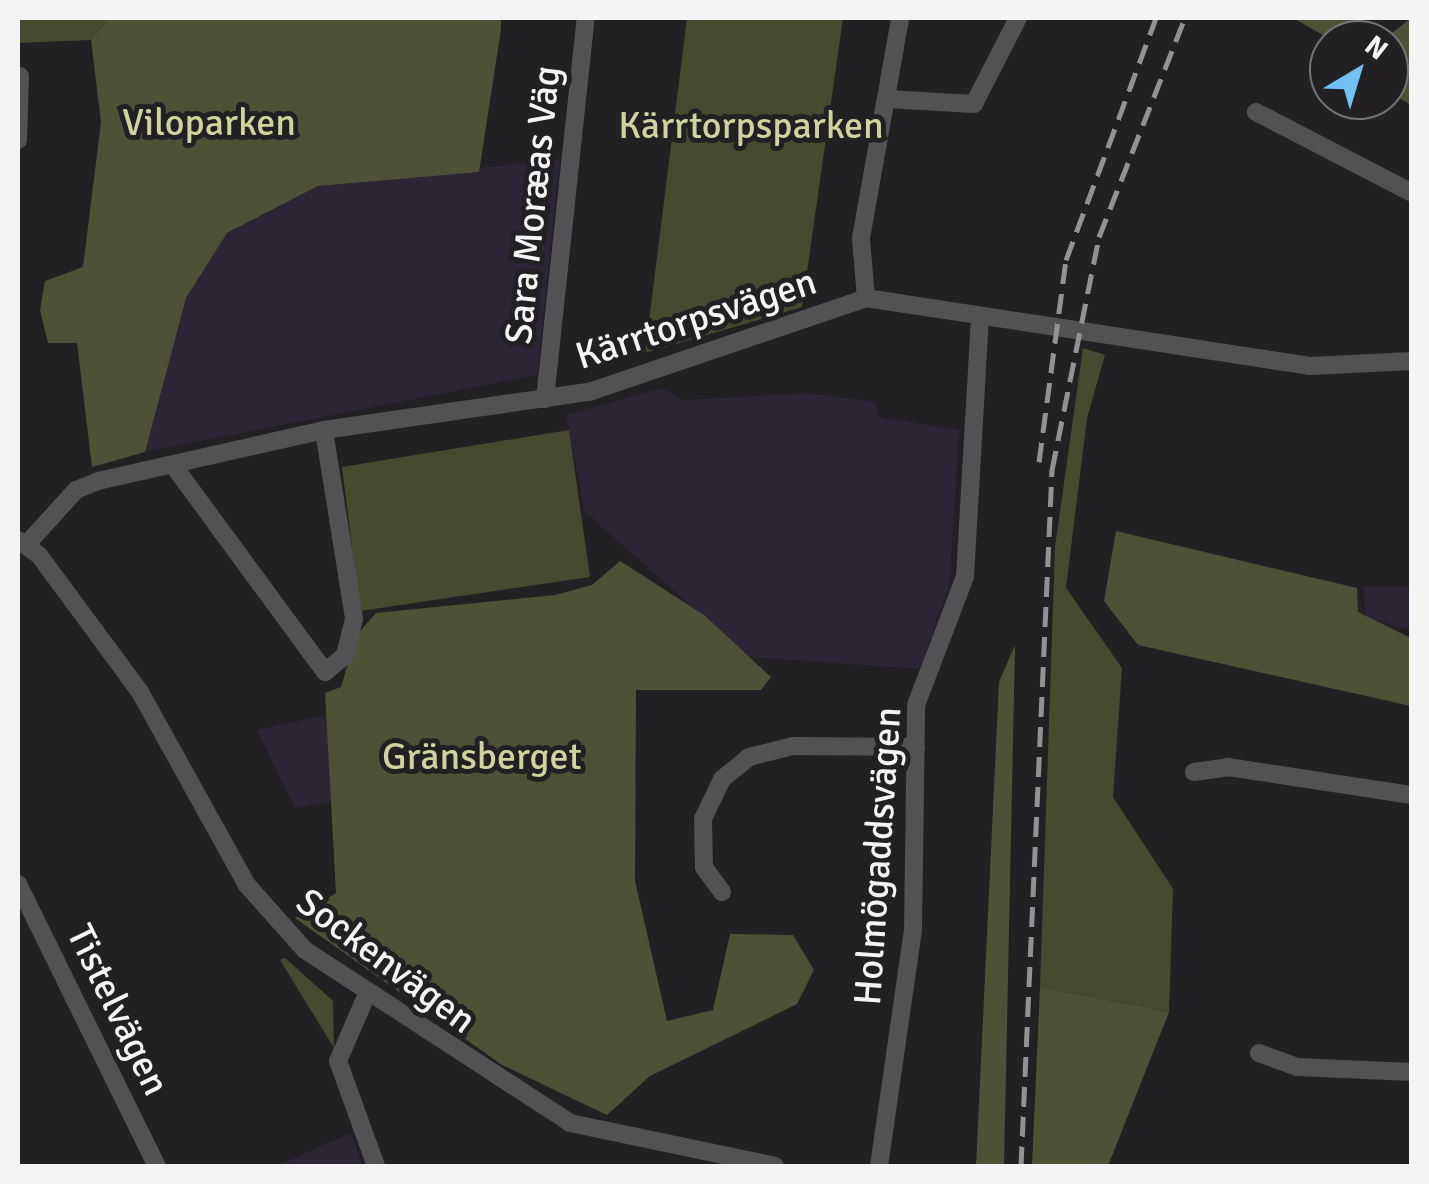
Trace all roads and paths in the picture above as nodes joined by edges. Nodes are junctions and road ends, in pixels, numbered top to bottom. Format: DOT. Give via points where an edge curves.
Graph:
graph roads {
  1 [pos="586,18"];
  2 [pos="900,18"];
  3 [pos="1018,18"];
  4 [pos="20,76"];
  5 [pos="887,99"];
  6 [pos="1256,112"];
  7 [pos="18,140"];
  8 [pos="1412,194"];
  9 [pos="866,298"];
  10 [pos="980,316"];
  11 [pos="1412,361"];
  12 [pos="546,399"];
  13 [pos="324,430"];
  14 [pos="173,466"];
  15 [pos="22,542"];
  16 [pos="916,748"];
  17 [pos="1194,772"];
  18 [pos="1412,795"];
  19 [pos="18,884"];
  20 [pos="722,892"];
  21 [pos="367,994"];
  22 [pos="1258,1053"];
  23 [pos="1412,1072"];
  24 [pos="157,1166"];
  25 [pos="376,1166"];
  26 [pos="775,1166"];
  27 [pos="879,1166"];
  1 -- 12 [label="street, Sara Moræas Väg"];
  2 -- 5 [label="street"];
  3 -- 5 [label="street" via="974,104"];
  4 -- 7 [label="street"];
  5 -- 9 [label="street" via="861,238"];
  6 -- 8 [label="street"];
  9 -- 10 [label="street, Kärrtorpsvägen"];
  9 -- 12 [label="street, Kärrtorpsvägen"];
  10 -- 11 [label="street, Kärrtorpsvägen" via="1310,366"];
  10 -- 16 [label="street, Holmögaddsvägen" via="965,577 916,705"];
  12 -- 13 [label="street, Kärrtorpsvägen"];
  13 -- 14 [label="street, Kärrtorpsvägen"];
  13 -- 14 [label="street" via="354,618 345,655 325,672"];
  14 -- 15 [label="street, Kärrtorpsvägen" via="76,490"];
  15 -- 21 [label="street, Sockenvägen" via="140,692 260,906"];
  16 -- 20 [label="street" via="793,746 749,757 722,779 703,818 704,867"];
  16 -- 27 [label="street, Holmögaddsvägen" via="913,930"];
  17 -- 18 [label="street" via="1228,767"];
  19 -- 24 [label="street, Tistelvägen"];
  21 -- 25 [label="street" via="338,1060"];
  21 -- 26 [label="street, Sockenvägen" via="570,1124"];
  22 -- 23 [label="street" via="1297,1067"];
}
